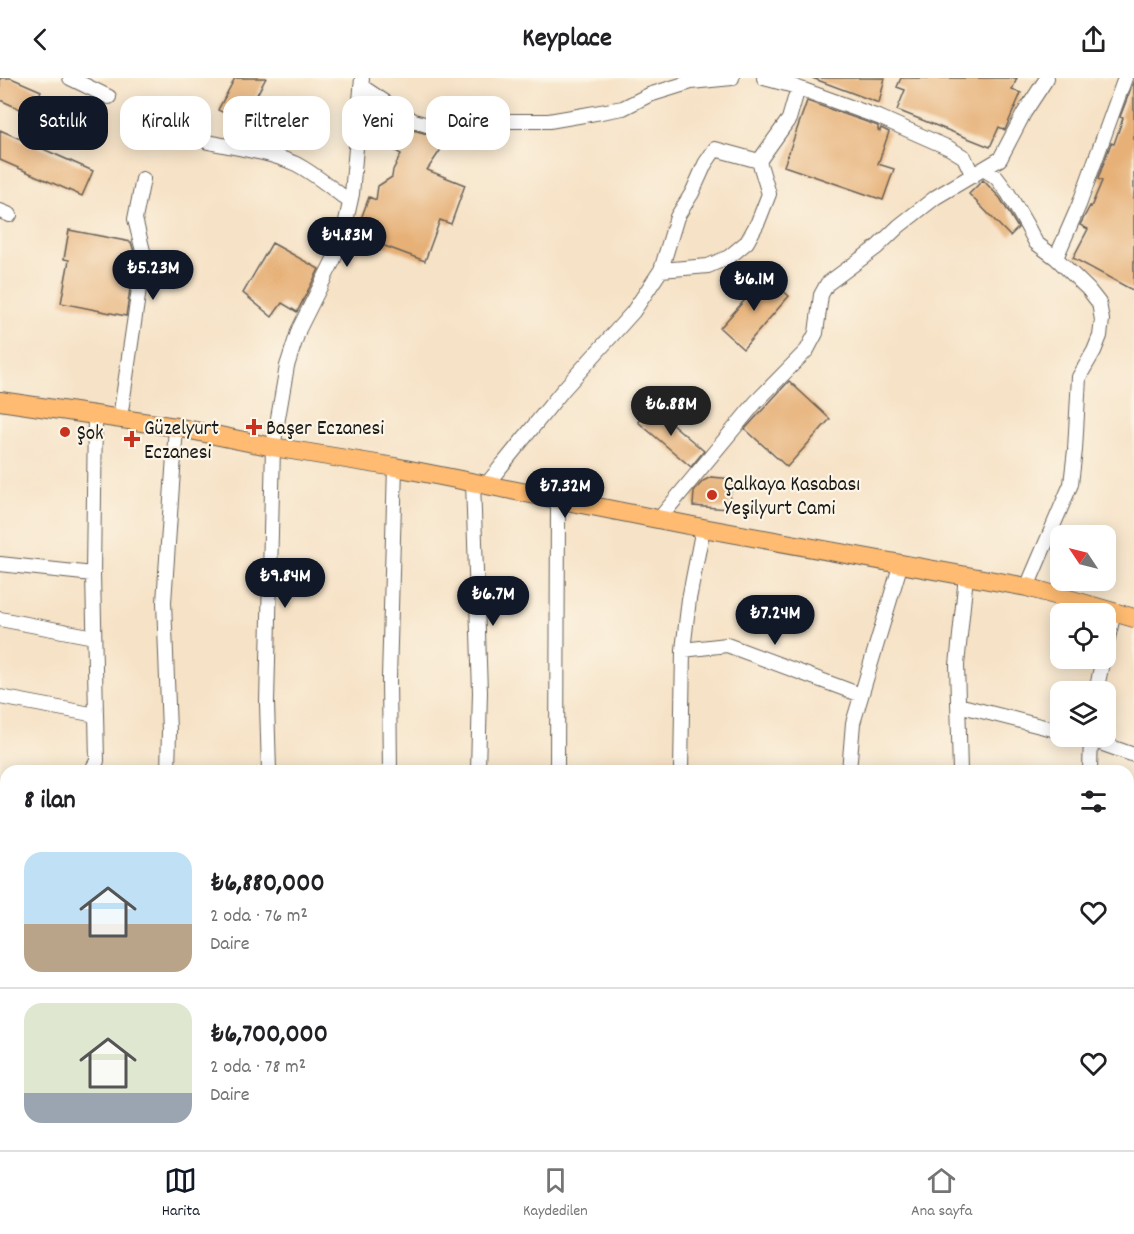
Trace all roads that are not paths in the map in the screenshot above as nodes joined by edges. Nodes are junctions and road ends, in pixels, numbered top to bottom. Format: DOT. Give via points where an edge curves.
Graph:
graph roads {
  1 [pos="70,78"];
  2 [pos="732,78"];
  3 [pos="764,78"];
  4 [pos="1047,78"];
  5 [pos="1125,78"];
  6 [pos="361,82"];
  7 [pos="798,88"];
  8 [pos="109,97"];
  9 [pos="211,143"];
  10 [pos="759,161"];
  11 [pos="986,170"];
  12 [pos="972,176"];
  13 [pos="143,179"];
  14 [pos="350,202"];
  15 [pos="1056,258"];
  16 [pos="661,270"];
  17 [pos="0,401"];
  18 [pos="95,415"];
  19 [pos="120,418"];
  20 [pos="176,427"];
  21 [pos="273,447"];
  22 [pos="395,467"];
  23 [pos="479,484"];
  24 [pos="558,499"];
  25 [pos="659,519"];
  26 [pos="703,528"];
  27 [pos="901,563"];
  28 [pos="0,564"];
  29 [pos="93,574"];
  30 [pos="966,576"];
  31 [pos="1027,587"];
  32 [pos="1083,603"];
  33 [pos="1116,613"];
  34 [pos="1134,618"];
  35 [pos="0,619"];
  36 [pos="94,637"];
  37 [pos="683,650"];
  38 [pos="861,695"];
  39 [pos="0,697"];
  40 [pos="958,705"];
  41 [pos="96,716"];
  42 [pos="1050,728"];
  43 [pos="1088,747"];
  44 [pos="1113,747"];
  45 [pos="1134,755"];
  46 [pos="95,765"];
  47 [pos="168,765"];
  48 [pos="269,765"];
  49 [pos="390,765"];
  50 [pos="478,765"];
  51 [pos="557,765"];
  52 [pos="681,765"];
  53 [pos="850,765"];
  54 [pos="960,765"];
  55 [pos="1089,765"];
  1 -- 8 [label="street"];
  2 -- 6 [label="street" via="691,82 623,108 584,116 549,121 487,121 455,127 414,121"];
  3 -- 7 [label="street"];
  4 -- 11 [label="street" via="1000,159"];
  5 -- 15 [label="street"];
  6 -- 14 [label="street"];
  7 -- 10 [label="street" via="789,119"];
  7 -- 12 [label="street" via="949,148 964,157"];
  9 -- 14 [label="street" via="294,164"];
  10 -- 16 [label="street" via="715,149 677,217"];
  10 -- 16 [label="street" via="769,194 747,242 729,257 708,266"];
  11 -- 12 [label="street"];
  11 -- 15 [label="street" via="1008,193 1036,243"];
  12 -- 25 [label="street" via="936,197 827,284 821,296 816,333 807,350 756,402"];
  13 -- 19 [label="street" via="135,219 144,255"];
  14 -- 21 [label="street" via="342,239 287,366"];
  15 -- 31 [label="street" via="1099,303 1102,320 1094,351 1079,377 1071,484"];
  16 -- 23 [label="street" via="633,312"];
  17 -- 18 [label="main road"];
  18 -- 19 [label="main road"];
  18 -- 29 [label="street"];
  19 -- 20 [label="main road"];
  20 -- 21 [label="main road"];
  20 -- 47 [label="street" via="164,602"];
  21 -- 22 [label="main road"];
  21 -- 48 [label="street"];
  22 -- 23 [label="main road"];
  22 -- 49 [label="street"];
  23 -- 24 [label="main road"];
  23 -- 50 [label="street"];
  24 -- 25 [label="main road"];
  24 -- 51 [label="street"];
  25 -- 26 [label="main road"];
  26 -- 27 [label="main road"];
  26 -- 37 [label="street"];
  27 -- 30 [label="main road"];
  27 -- 38 [label="street"];
  28 -- 29 [label="street"];
  29 -- 36 [label="street"];
  30 -- 31 [label="main road"];
  30 -- 40 [label="street" via="957,665"];
  31 -- 32 [label="main road"];
  33 -- 34 [label="main road"];
  35 -- 36 [label="street"];
  36 -- 41 [label="street"];
  37 -- 38 [label="street" via="727,645"];
  37 -- 52 [label="street"];
  38 -- 53 [label="street" via="853,723"];
  39 -- 41 [label="street"];
  40 -- 42 [label="street"];
  40 -- 54 [label="street"];
  41 -- 46 [label="street"];
  43 -- 55 [label="street"];
  44 -- 45 [label="street"];
}
